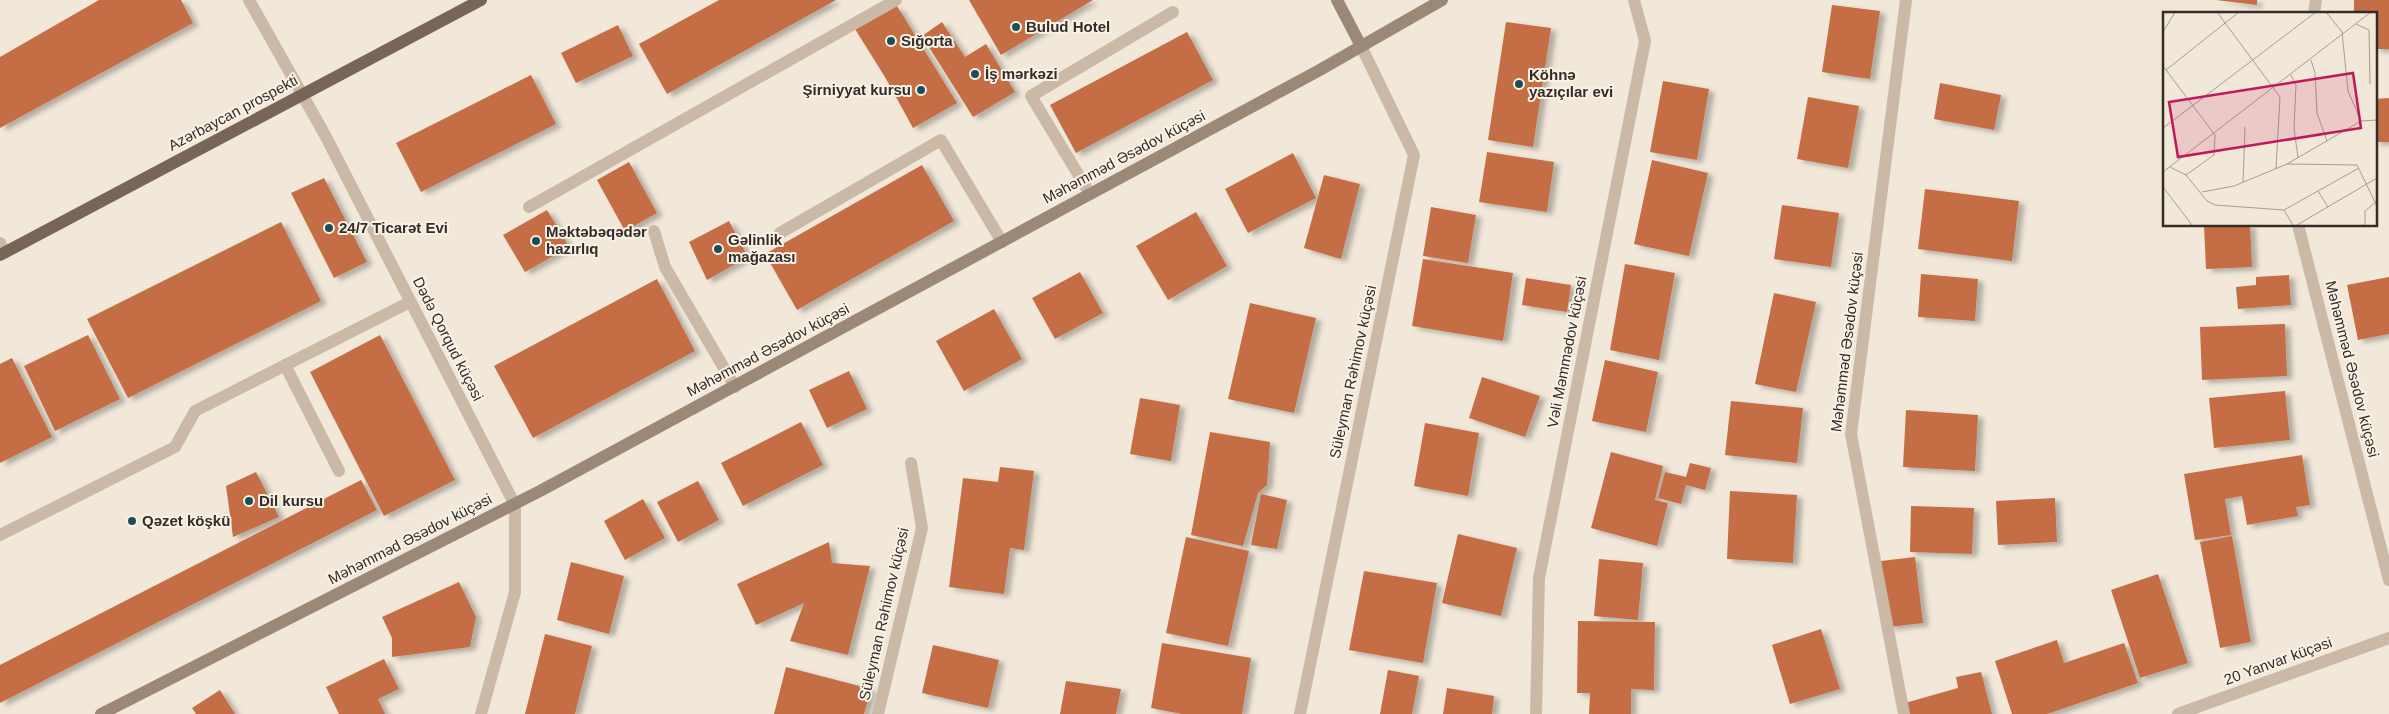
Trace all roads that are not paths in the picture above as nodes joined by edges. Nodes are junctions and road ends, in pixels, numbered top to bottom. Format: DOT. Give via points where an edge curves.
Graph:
graph roads {
  1 [pos="249,0"];
  2 [pos="481,0"];
  3 [pos="896,0"];
  4 [pos="1337,0"];
  5 [pos="1442,0"];
  6 [pos="1634,0"];
  7 [pos="1906,0"];
  8 [pos="1173,12"];
  9 [pos="1362,46"];
  10 [pos="302,95"];
  11 [pos="1090,194"];
  12 [pos="529,206"];
  13 [pos="2298,226"];
  14 [pos="654,231"];
  15 [pos="780,233"];
  16 [pos="1002,242"];
  17 [pos="2,250"];
  18 [pos="410,302"];
  19 [pos="286,365"];
  20 [pos="735,387"];
  21 [pos="911,463"];
  22 [pos="339,470"];
  23 [pos="514,504"];
  24 [pos="0,535"];
  25 [pos="2389,580"];
  26 [pos="2389,638"];
  27 [pos="101,714"];
  28 [pos="481,714"];
  29 [pos="878,714"];
  30 [pos="1300,714"];
  31 [pos="1536,714"];
  32 [pos="1904,714"];
  33 [pos="2178,714"];
  1 -- 10 [label="street, Dədə Qorqud küçəsi"];
  2 -- 10 [label="main road, Azərbaycan prospekti"];
  3 -- 12 [label="street"];
  4 -- 9 [label="street"];
  5 -- 9 [label="street, Məhəmməd Əsədov küçəsi"];
  6 -- 31 [label="street, Vəli Məmmədov küçəsi" via="1645,41 1539,578"];
  7 -- 32 [label="street, Məhəmməd Əsədov küçəsi" via="1851,434"];
  8 -- 11 [label="street" via="1031,96"];
  9 -- 11 [label="street, Məhəmməd Əsədov küçəsi"];
  9 -- 30 [label="street, Süleyman Rəhimov küçəsi" via="1414,156"];
  10 -- 17 [label="main road, Azərbaycan prospekti"];
  10 -- 18 [label="street, Dədə Qorqud küçəsi"];
  11 -- 16 [label="street, Məhəmməd Əsədov küçəsi"];
  13 -- 25 [label="street, Məhəmməd Əsədov küçəsi"];
  14 -- 20 [label="street" via="665,267"];
  15 -- 16 [label="street" via="941,140"];
  16 -- 20 [label="street, Məhəmməd Əsədov küçəsi"];
  18 -- 19 [label="street"];
  18 -- 23 [label="street, Dədə Qorqud küçəsi"];
  19 -- 22 [label="street"];
  19 -- 24 [label="street" via="195,412 174,447"];
  20 -- 23 [label="street, Məhəmməd Əsədov küçəsi"];
  21 -- 29 [label="street, Süleyman Rəhimov küçəsi" via="922,528"];
  23 -- 27 [label="street, Məhəmməd Əsədov küçəsi"];
  23 -- 28 [label="street, Dədə Qorqud küçəsi" via="515,592"];
  26 -- 33 [label="street, 20 Yanvar küçəsi"];
}
